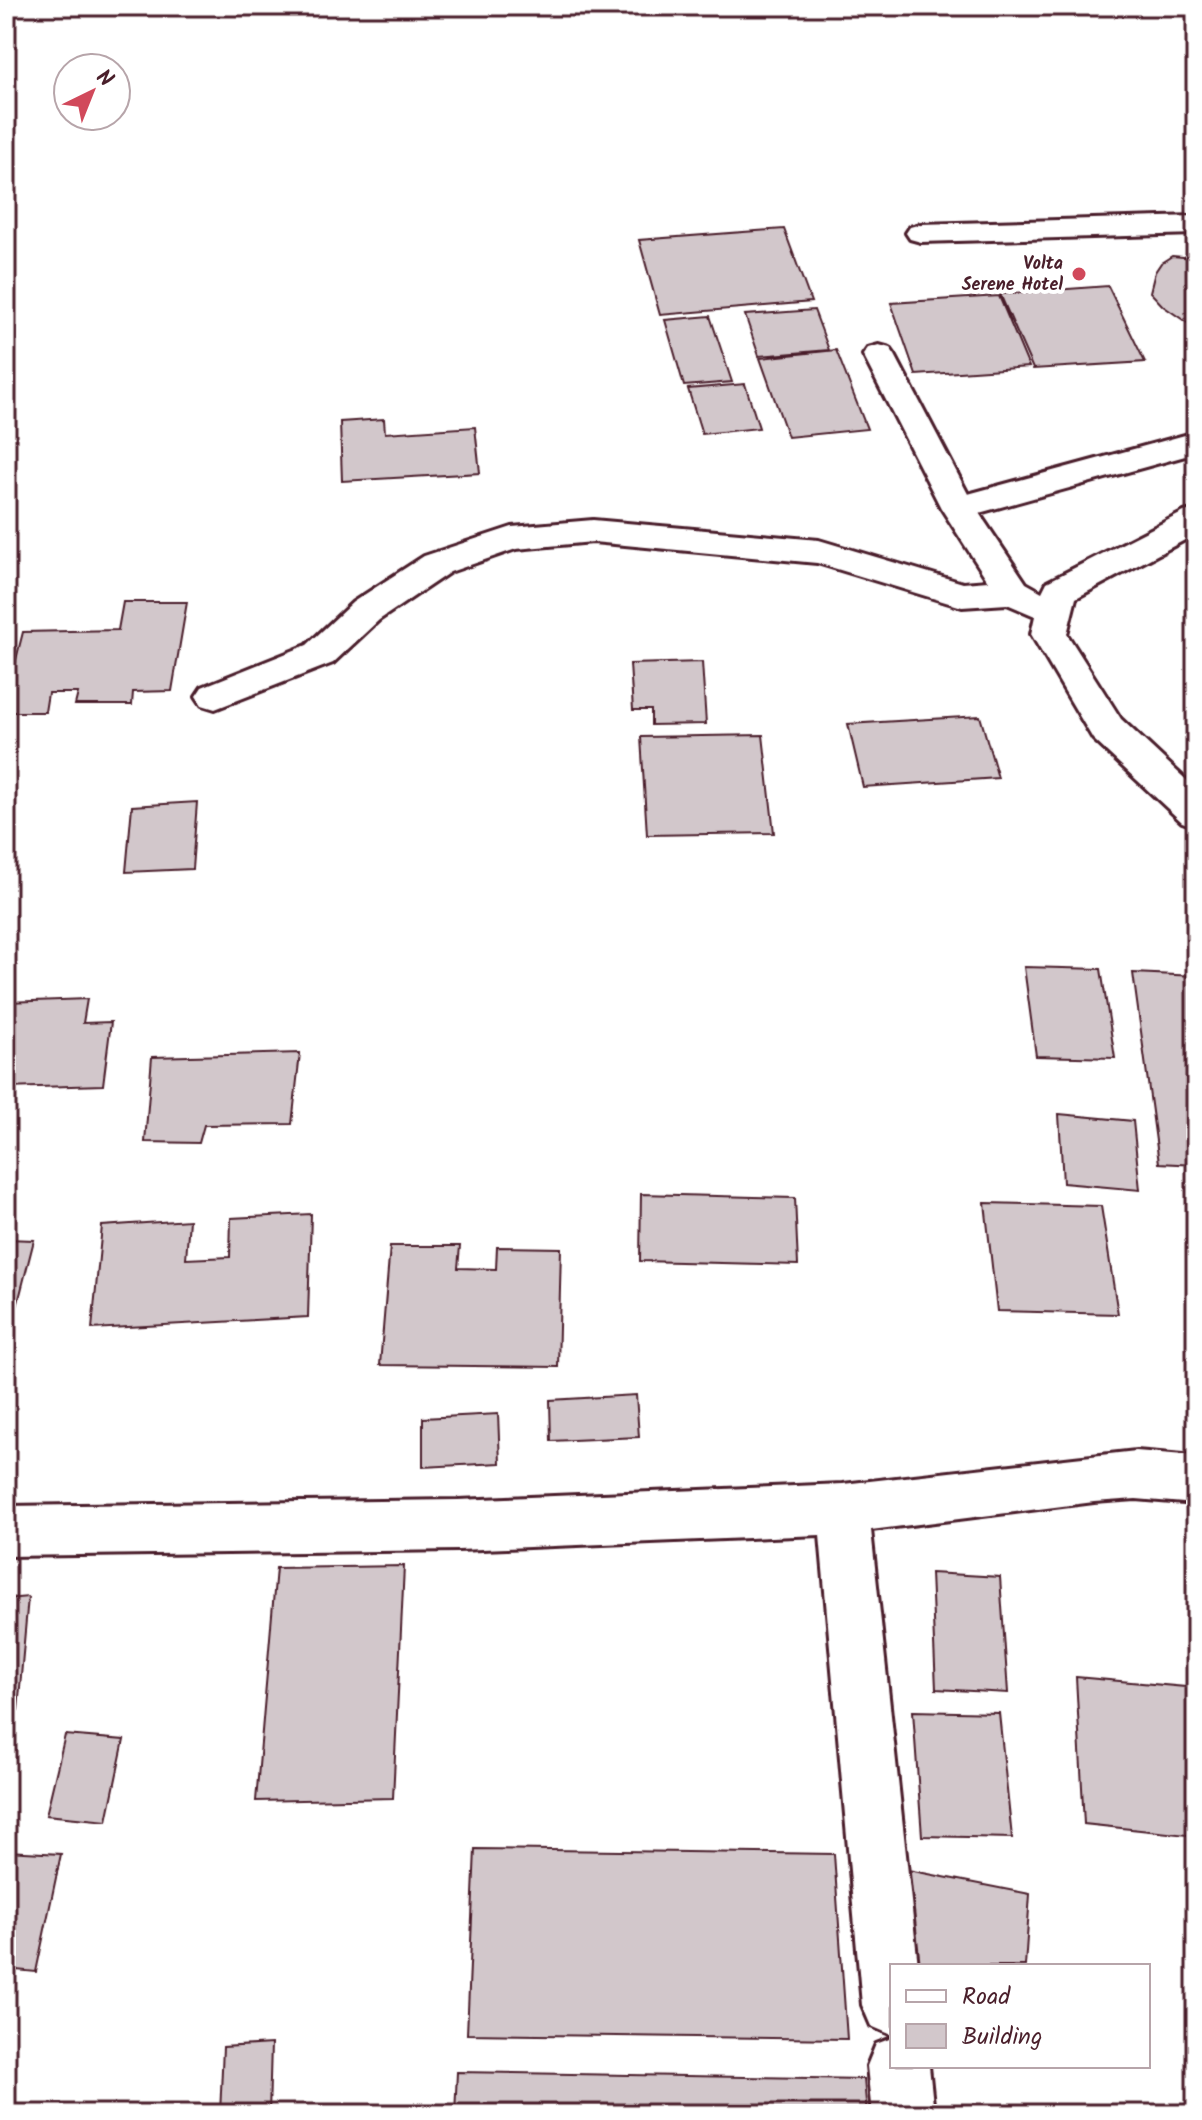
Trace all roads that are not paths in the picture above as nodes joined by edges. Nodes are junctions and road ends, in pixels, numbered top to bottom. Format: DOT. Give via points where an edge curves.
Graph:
graph roads {
  1 [pos="1196,225"];
  2 [pos="921,233"];
  3 [pos="879,355"];
  4 [pos="1196,442"];
  5 [pos="958,508"];
  6 [pos="1196,520"];
  7 [pos="1013,592"];
  8 [pos="1055,614"];
  9 [pos="215,696"];
  10 [pos="1196,812"];
  11 [pos="1196,1480"];
  12 [pos="843,1509"];
  13 [pos="6,1531"];
  14 [pos="890,1985"];
  15 [pos="898,2068"];
  16 [pos="903,2114"];
  1 -- 2 [label="street"];
  3 -- 5 [label="street"];
  4 -- 5 [label="street"];
  5 -- 7 [label="street"];
  6 -- 8 [label="street" via="1060,591"];
  7 -- 8 [label="street"];
  7 -- 9 [label="street" via="962,595 819,552 593,531 512,538 437,564 366,611 320,654"];
  8 -- 10 [label="street" via="1049,634 1107,729"];
  11 -- 12 [label="street" via="1094,1478"];
  12 -- 13 [label="street" via="458,1525"];
  12 -- 14 [label="street"];
  15 -- 16 [label="street"];
}
